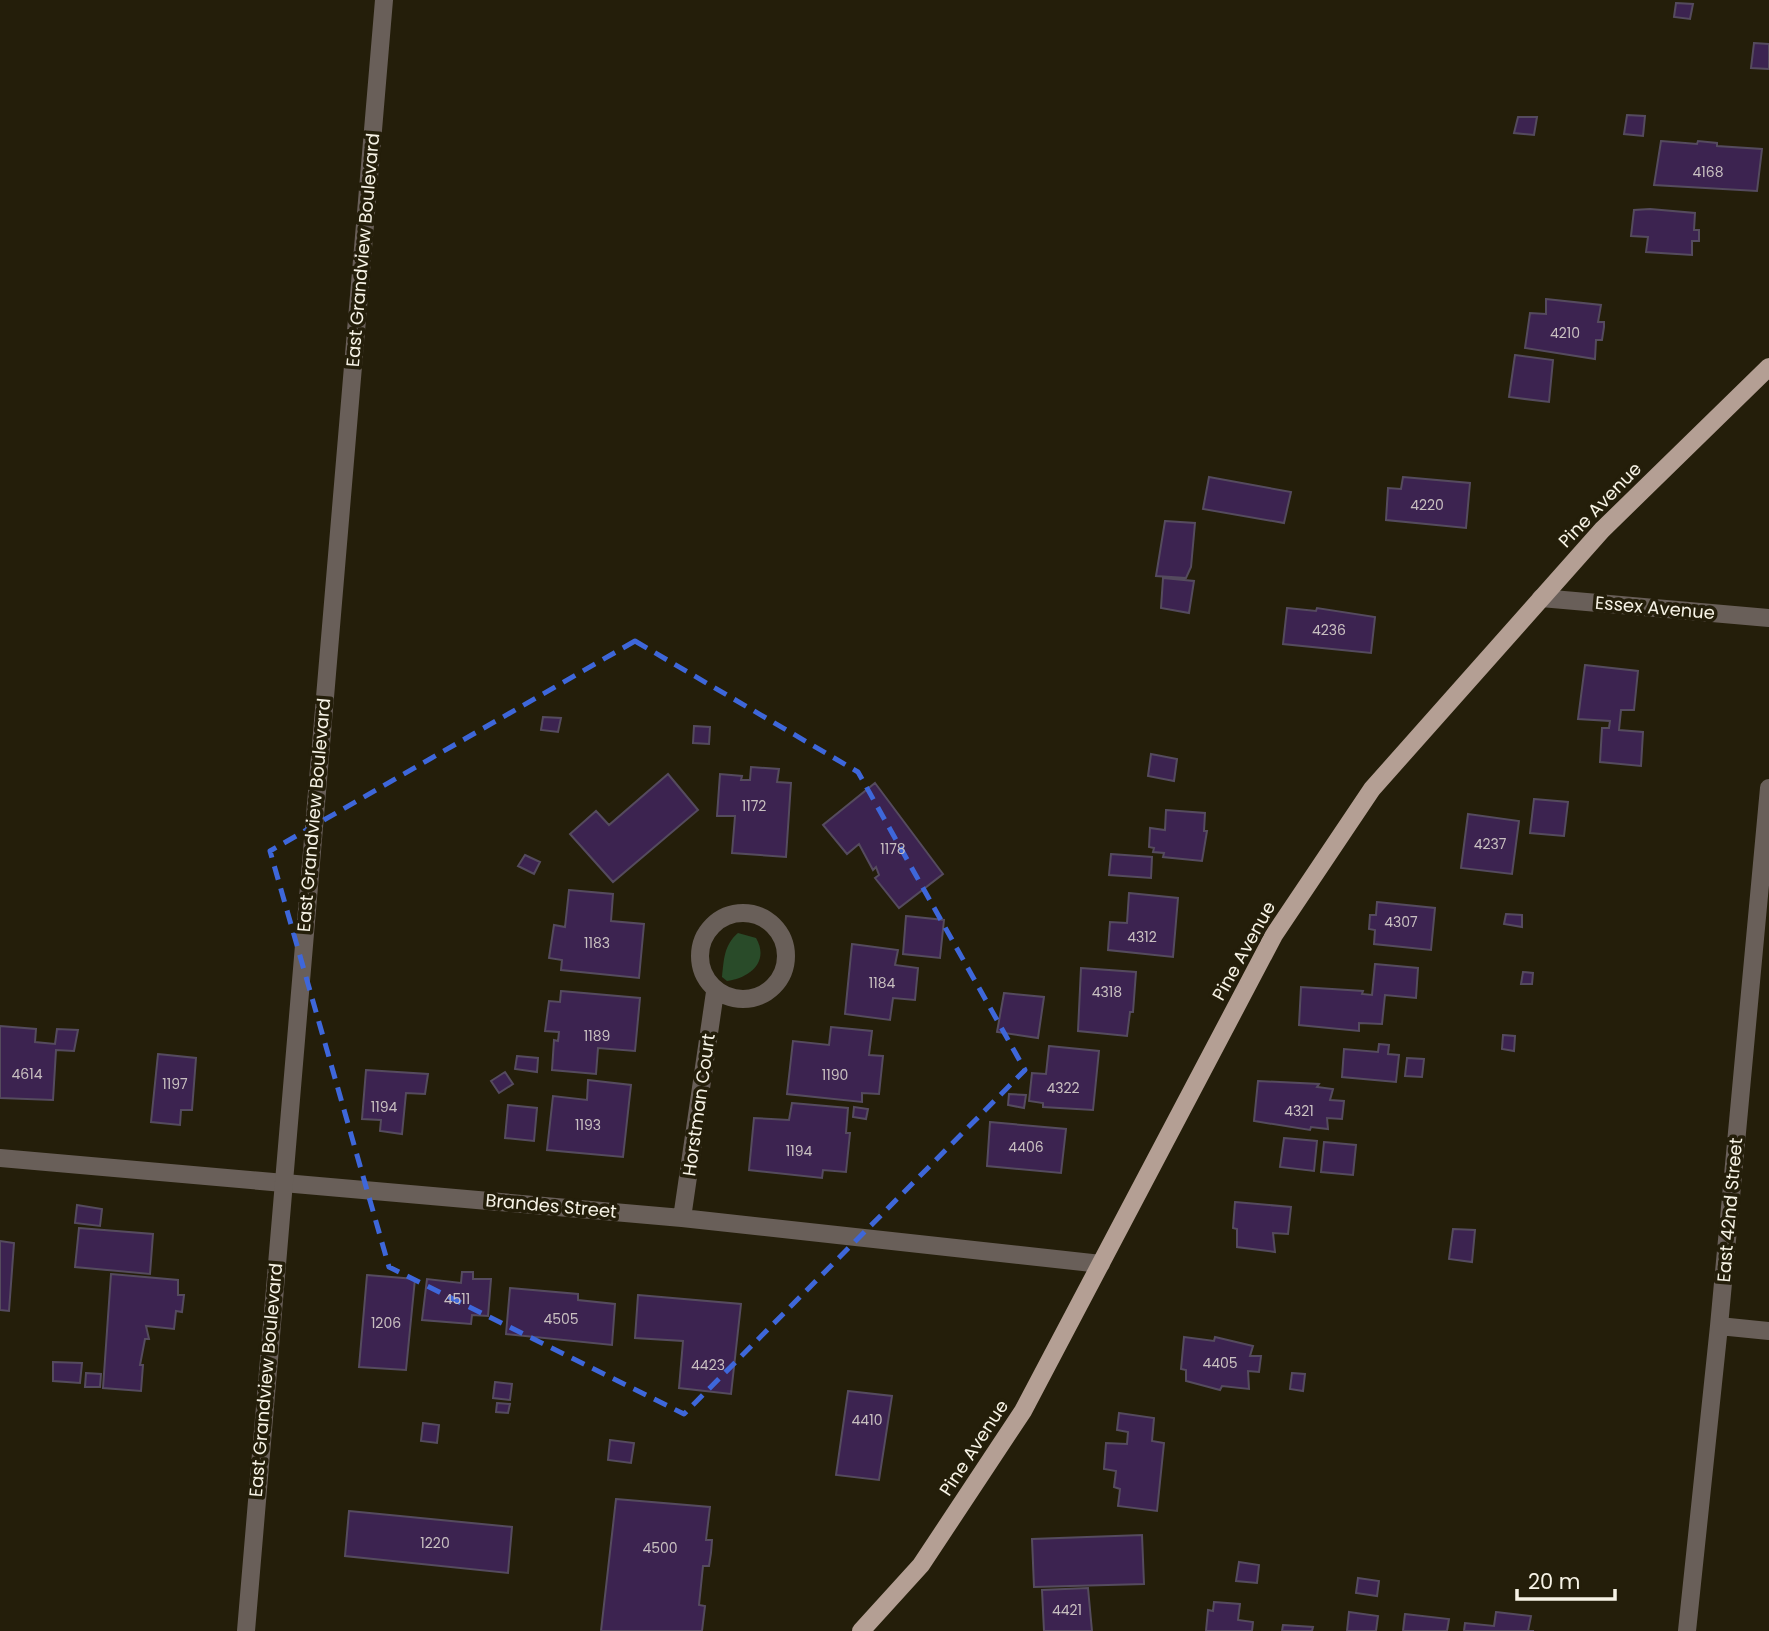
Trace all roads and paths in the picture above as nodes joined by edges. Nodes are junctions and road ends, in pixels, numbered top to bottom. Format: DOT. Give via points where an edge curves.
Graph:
graph roads {
  1 [pos="384,0"];
  2 [pos="1769,368"];
  3 [pos="1541,598"];
  4 [pos="1769,618"];
  5 [pos="1769,788"];
  6 [pos="715,992"];
  7 [pos="0,1158"];
  8 [pos="282,1183"];
  9 [pos="682,1218"];
  10 [pos="1101,1264"];
  11 [pos="1719,1326"];
  12 [pos="1769,1331"];
  13 [pos="246,1631"];
  14 [pos="861,1631"];
  15 [pos="1687,1631"];
  1 -- 8 [label="street, East Grandview Boulevard"];
  2 -- 3 [label="main road, Pine Avenue" via="1602,530"];
  3 -- 4 [label="street, Essex Avenue"];
  3 -- 10 [label="main road, Pine Avenue" via="1371,789 1302,890"];
  5 -- 11 [label="street, East 42nd Street"];
  6 -- 6 [label="street" via="746,999 772,988 781,977 785,949 772,925 747,913 720,920 709,930 700,956 702,971"];
  6 -- 9 [label="street, Horstman Court"];
  7 -- 8 [label="street, Brandes Street"];
  8 -- 9 [label="street, Brandes Street"];
  8 -- 13 [label="street, East Grandview Boulevard"];
  9 -- 10 [label="street, Brandes Street"];
  10 -- 14 [label="main road, Pine Avenue" via="990,1466 921,1565"];
  11 -- 12 [label="street"];
  11 -- 15 [label="street, East 42nd Street"];
}
